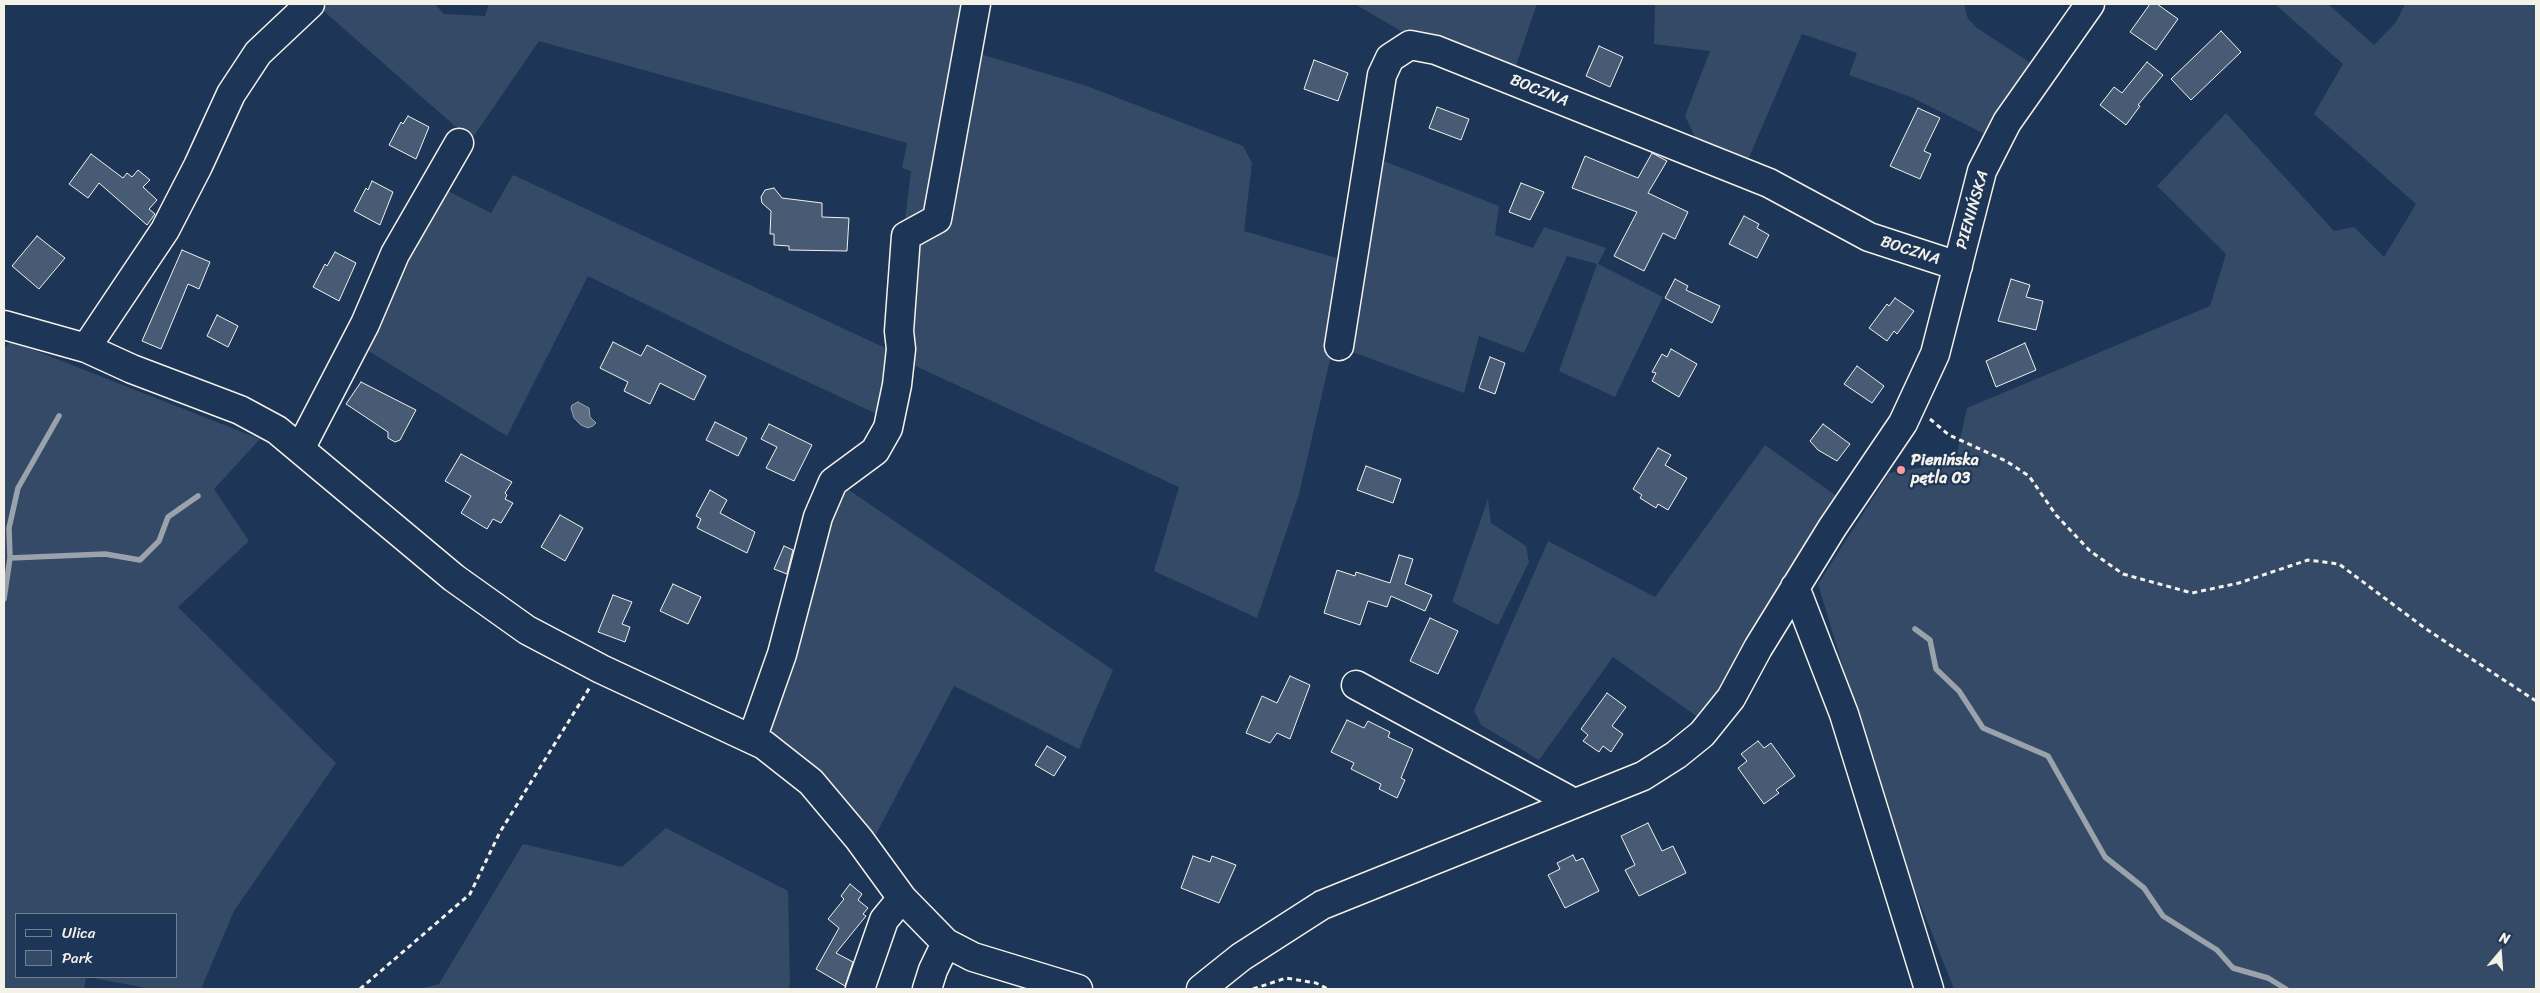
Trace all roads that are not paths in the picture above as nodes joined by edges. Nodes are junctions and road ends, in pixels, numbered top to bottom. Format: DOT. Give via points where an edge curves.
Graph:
graph roads {
  1 [pos="310,4"];
  2 [pos="976,4"];
  3 [pos="2090,4"];
  4 [pos="459,143"];
  5 [pos="1958,266"];
  6 [pos="4,326"];
  7 [pos="1340,346"];
  8 [pos="86,348"];
  9 [pos="300,449"];
  10 [pos="1795,587"];
  11 [pos="1356,685"];
  12 [pos="752,739"];
  13 [pos="1571,805"];
  14 [pos="902,898"];
  15 [pos="946,943"];
  16 [pos="860,989"];
  17 [pos="927,989"];
  18 [pos="1078,989"];
  19 [pos="1201,989"];
  20 [pos="1929,989"];
  1 -- 8 [label="street" via="258,53 231,94 164,230"];
  2 -- 12 [label="street" via="937,219 906,236 899,331 902,349 888,428 875,451 833,482 818,517 782,654"];
  3 -- 5 [label="street, PIENIŃSKA" via="2006,122 1982,171"];
  4 -- 9 [label="street" via="395,254 365,324"];
  5 -- 7 [label="street, BOCZNA" via="1869,237 1769,183 1436,50 1410,45 1390,58 1382,75"];
  5 -- 10 [label="street, PIENIŃSKA" via="1935,354 1903,423"];
  6 -- 8 [label="street"];
  8 -- 9 [label="street" via="240,410 277,430"];
  9 -- 12 [label="street" via="454,578 527,630 600,669"];
  10 -- 13 [label="street, PIENIŃSKA" via="1731,698 1702,734 1643,776"];
  10 -- 20 [label="street" via="1844,714"];
  11 -- 13 [label="street" via="1567,799"];
  12 -- 14 [label="street" via="811,782 859,839"];
  13 -- 19 [label="street, PIENIŃSKA" via="1322,905 1241,957"];
  14 -- 15 [label="street"];
  14 -- 16 [label="street" via="884,920"];
  15 -- 17 [label="street"];
  15 -- 18 [label="street" via="973,957"];
}
